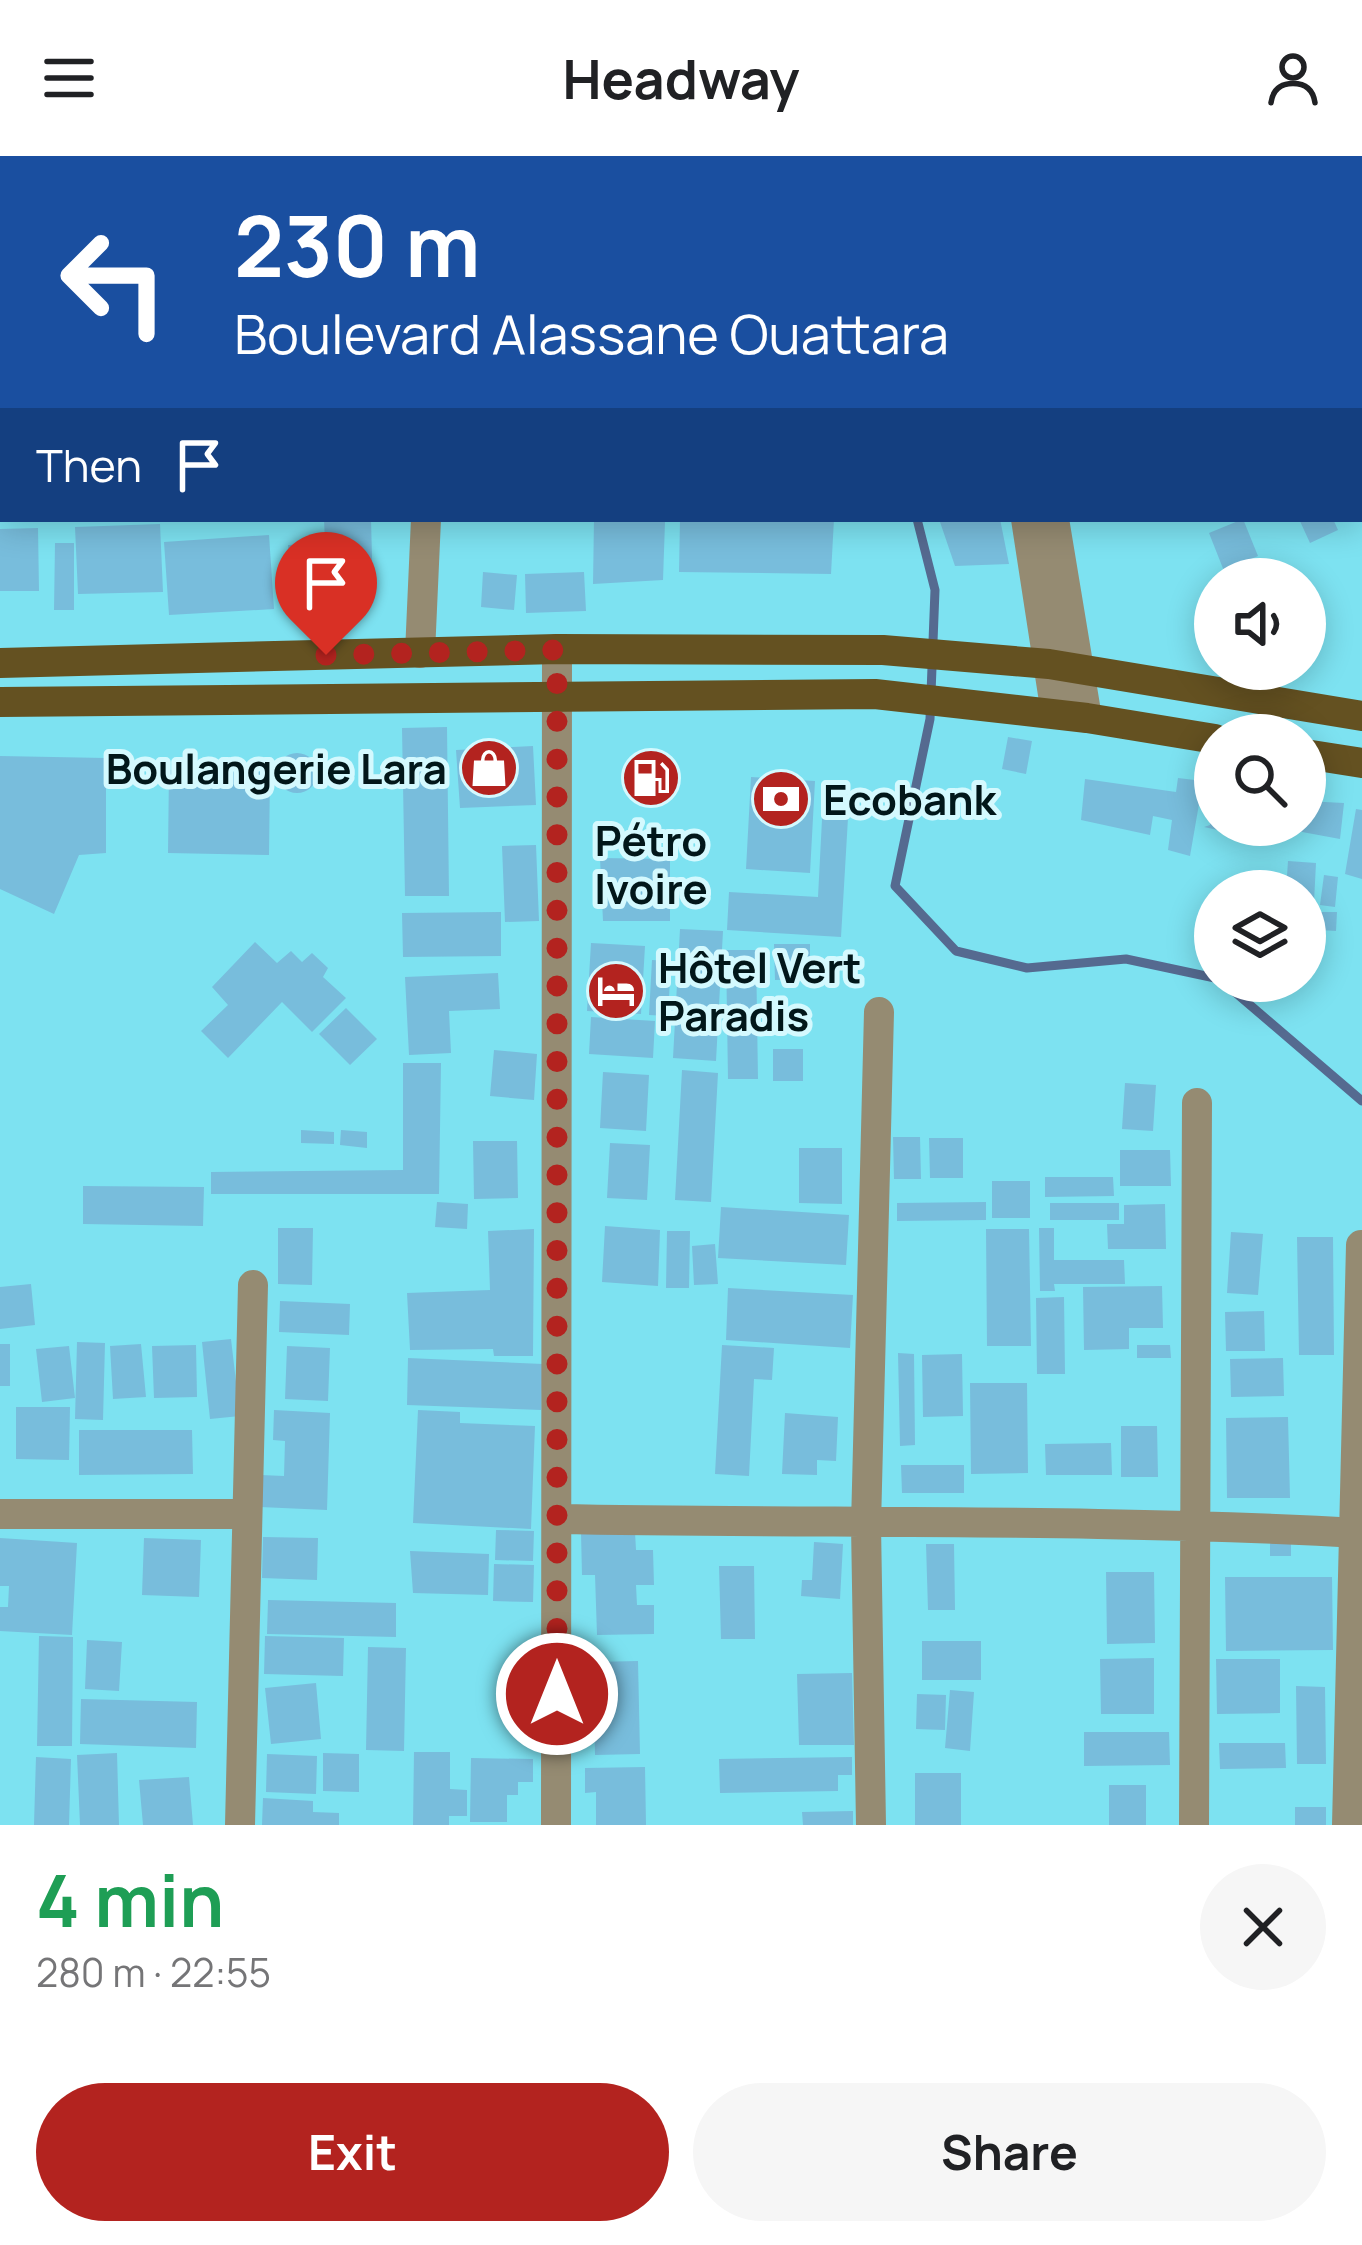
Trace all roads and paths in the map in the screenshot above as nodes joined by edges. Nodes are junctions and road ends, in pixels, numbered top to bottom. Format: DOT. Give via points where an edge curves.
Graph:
graph roads {
  1 [pos="426,522"];
  2 [pos="1027,522"];
  3 [pos="1054,522"];
  4 [pos="557,650"];
  5 [pos="420,653"];
  6 [pos="0,663"];
  7 [pos="1064,667"];
  8 [pos="560,699"];
  9 [pos="0,702"];
  10 [pos="1071,716"];
  11 [pos="1362,716"];
  12 [pos="1194,736"];
  13 [pos="1326,757"];
  14 [pos="1362,763"];
  15 [pos="879,1012"];
  16 [pos="1197,1102"];
  17 [pos="1361,1245"];
  18 [pos="253,1285"];
  19 [pos="0,1514"];
  20 [pos="245,1514"];
  21 [pos="557,1519"];
  22 [pos="1197,1522"];
  23 [pos="866,1525"];
  24 [pos="1356,1532"];
  25 [pos="240,1825"];
  26 [pos="556,1825"];
  27 [pos="871,1825"];
  28 [pos="1194,1825"];
  29 [pos="1347,1825"];
  1 -- 5 [label="street"];
  2 -- 7 [label="street"];
  3 -- 7 [label="street"];
  4 -- 5 [label="main road"];
  4 -- 7 [label="main road" via="883,650"];
  4 -- 8 [label="street"];
  5 -- 6 [label="main road"];
  7 -- 10 [label="street"];
  7 -- 11 [label="main road"];
  8 -- 9 [label="main road"];
  8 -- 10 [label="main road" via="875,694"];
  8 -- 21 [label="street"];
  10 -- 12 [label="main road"];
  13 -- 14 [label="main road"];
  15 -- 23 [label="street"];
  16 -- 22 [label="street"];
  17 -- 24 [label="street"];
  18 -- 20 [label="street"];
  19 -- 20 [label="street"];
  20 -- 25 [label="street"];
  21 -- 23 [label="street"];
  21 -- 26 [label="street"];
  22 -- 23 [label="street"];
  22 -- 24 [label="street"];
  22 -- 28 [label="street"];
  23 -- 27 [label="street"];
  24 -- 29 [label="street"];
}
